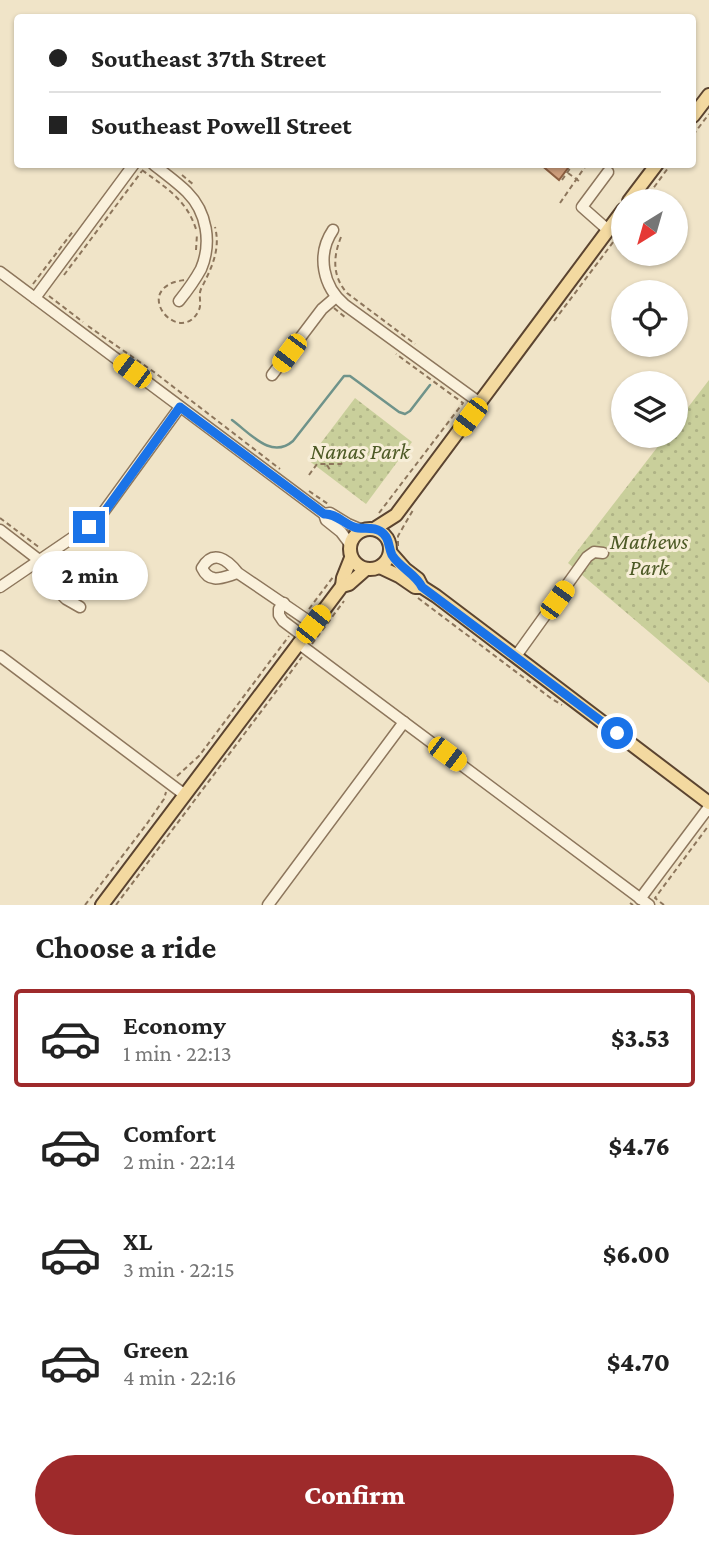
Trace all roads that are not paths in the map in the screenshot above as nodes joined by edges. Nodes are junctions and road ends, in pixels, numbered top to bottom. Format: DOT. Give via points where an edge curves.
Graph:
graph roads {
  1 [pos="709,95"];
  2 [pos="696,112"];
  3 [pos="136,168"];
  4 [pos="158,168"];
  5 [pos="654,168"];
  6 [pos="608,172"];
  7 [pos="638,189"];
  8 [pos="611,226"];
  9 [pos="333,230"];
  10 [pos="608,230"];
  11 [pos="0,272"];
  12 [pos="35,298"];
  13 [pos="332,299"];
  14 [pos="179,301"];
  15 [pos="272,375"];
  16 [pos="480,402"];
  17 [pos="180,407"];
  18 [pos="328,511"];
  19 [pos="396,514"];
  20 [pos="370,525"];
  21 [pos="0,530"];
  22 [pos="350,544"];
  23 [pos="389,547"];
  24 [pos="603,552"];
  25 [pos="41,555"];
  26 [pos="351,558"];
  27 [pos="380,567"];
  28 [pos="366,569"];
  29 [pos="238,573"];
  30 [pos="337,582"];
  31 [pos="0,587"];
  32 [pos="422,587"];
  33 [pos="284,603"];
  34 [pos="80,607"];
  35 [pos="308,620"];
  36 [pos="298,636"];
  37 [pos="0,656"];
  38 [pos="516,656"];
  39 [pos="404,722"];
  40 [pos="185,795"];
  41 [pos="709,805"];
  42 [pos="638,903"];
  43 [pos="102,905"];
  44 [pos="268,905"];
  1 -- 2 [label="main road"];
  3 -- 12 [label="street"];
  4 -- 14 [label="street" via="194,199 207,232 202,265"];
  5 -- 7 [label="main road"];
  6 -- 10 [label="street" via="582,207"];
  8 -- 10 [label="main road"];
  9 -- 13 [label="street" via="323,264"];
  10 -- 16 [label="main road"];
  11 -- 12 [label="street"];
  12 -- 17 [label="street"];
  13 -- 15 [label="street"];
  13 -- 16 [label="street"];
  16 -- 19 [label="main road"];
  17 -- 18 [label="street"];
  17 -- 25 [label="street" via="103,514"];
  18 -- 20 [label="street" via="348,524"];
  18 -- 22 [label="street" via="326,520"];
  19 -- 20 [label="main road"];
  19 -- 23 [label="main road"];
  20 -- 22 [label="main road"];
  20 -- 23 [label="main road" via="380,531"];
  21 -- 25 [label="street"];
  22 -- 26 [label="main road"];
  23 -- 27 [label="main road" via="388,558"];
  23 -- 32 [label="main road"];
  24 -- 38 [label="street" via="587,557"];
  25 -- 31 [label="street"];
  25 -- 34 [label="street" via="52,585"];
  26 -- 28 [label="main road"];
  26 -- 30 [label="main road"];
  27 -- 28 [label="main road"];
  27 -- 32 [label="main road"];
  28 -- 30 [label="main road" via="349,584"];
  29 -- 33 [label="street"];
  30 -- 35 [label="main road"];
  32 -- 38 [label="main road"];
  33 -- 35 [label="street"];
  33 -- 36 [label="street" via="279,615"];
  35 -- 36 [label="main road"];
  36 -- 39 [label="street"];
  36 -- 40 [label="main road"];
  37 -- 40 [label="street"];
  38 -- 41 [label="main road"];
  39 -- 42 [label="street"];
  39 -- 44 [label="street"];
  40 -- 43 [label="main road"];
  41 -- 42 [label="street"];
}
